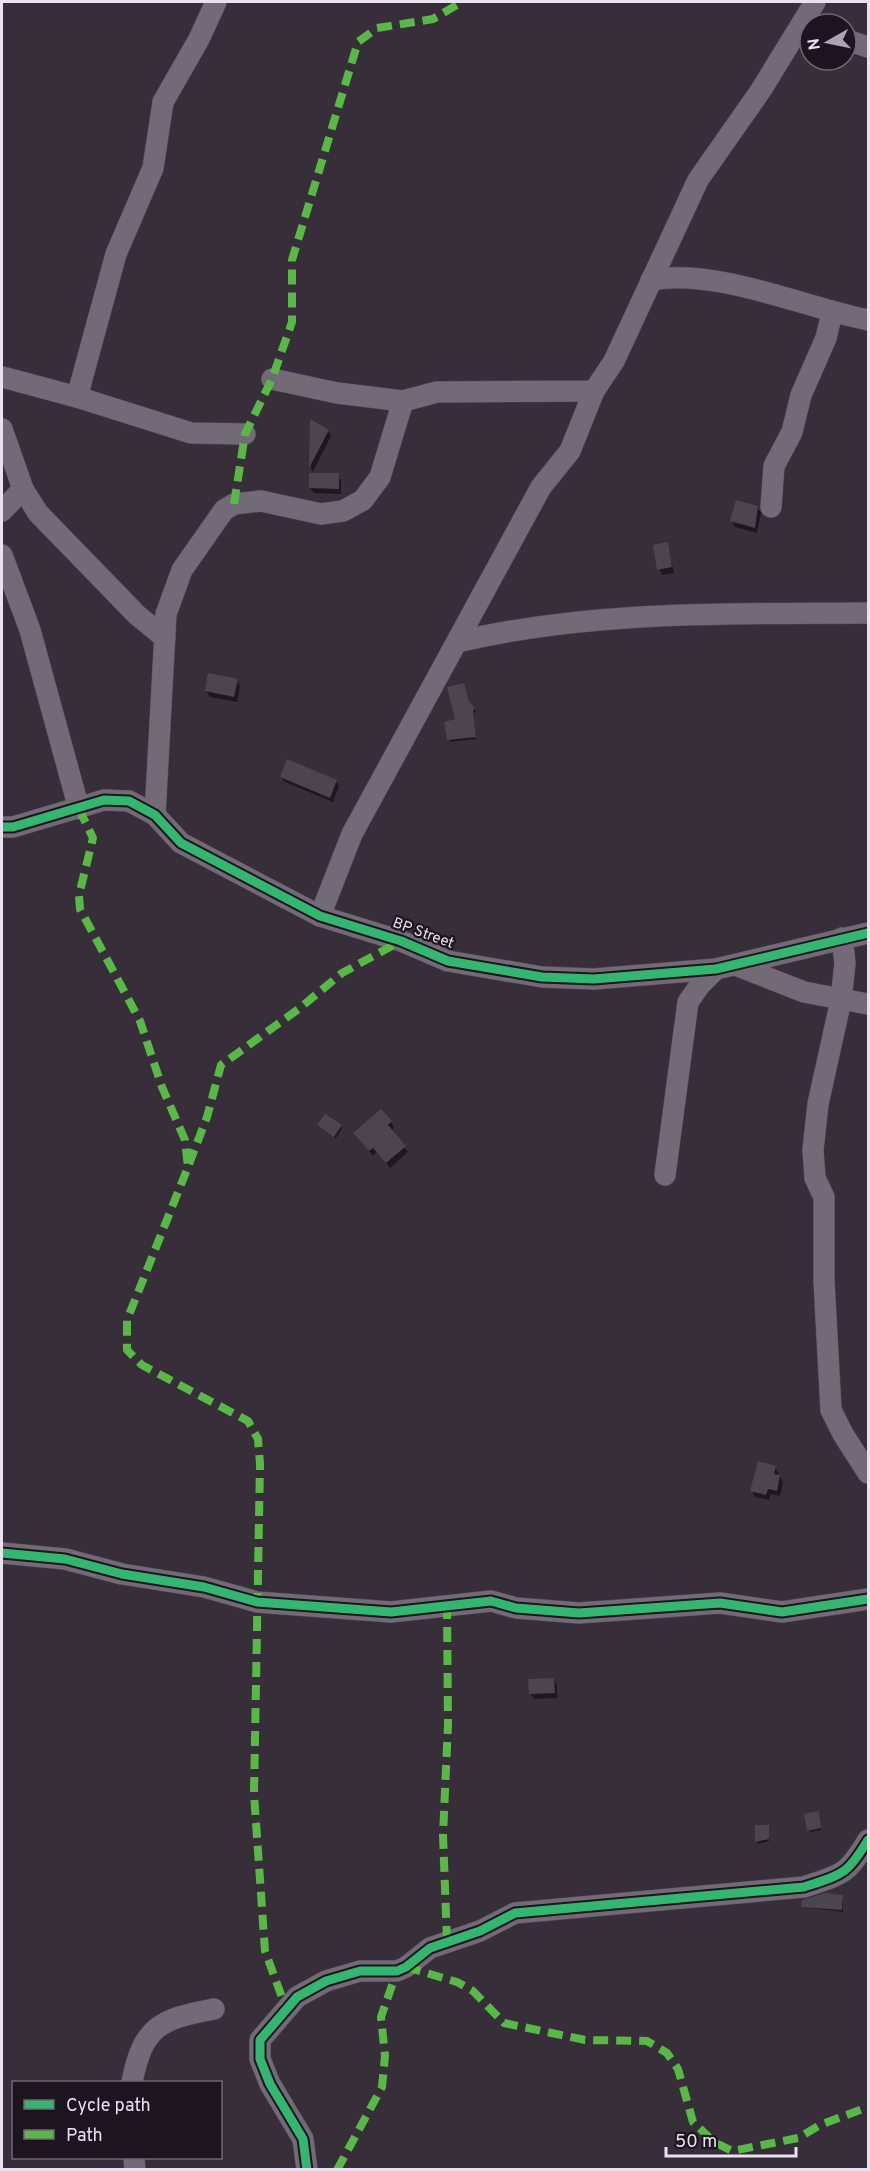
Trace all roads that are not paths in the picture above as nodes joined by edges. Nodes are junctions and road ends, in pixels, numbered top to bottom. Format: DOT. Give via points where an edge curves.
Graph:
graph roads {
  1 [pos="216,2"];
  2 [pos="798,39"];
  3 [pos="651,280"];
  4 [pos="832,313"];
  5 [pos="868,320"];
  6 [pos="2,377"];
  7 [pos="272,379"];
  8 [pos="594,391"];
  9 [pos="77,397"];
  10 [pos="403,401"];
  11 [pos="2,429"];
  12 [pos="244,434"];
  13 [pos="23,489"];
  14 [pos="771,507"];
  15 [pos="2,511"];
  16 [pos="2,555"];
  17 [pos="868,613"];
  18 [pos="165,638"];
  19 [pos="457,642"];
  20 [pos="79,809"];
  21 [pos="155,815"];
  22 [pos="2,827"];
  23 [pos="320,916"];
  24 [pos="868,933"];
  25 [pos="842,938"];
  26 [pos="738,966"];
  27 [pos="716,969"];
  28 [pos="841,1000"];
  29 [pos="868,1004"];
  30 [pos="665,1175"];
  31 [pos="868,1473"];
  32 [pos="2,1553"];
  33 [pos="868,1599"];
  34 [pos="868,1840"];
  35 [pos="214,2009"];
  36 [pos="132,2081"];
  37 [pos="307,2169"];
  1 -- 9 [label="street" via="163,102 153,168 116,254"];
  2 -- 3 [label="street" via="698,180"];
  3 -- 4 [label="street" via="672,276 767,292"];
  3 -- 8 [label="street" via="614,361"];
  4 -- 5 [label="street"];
  4 -- 14 [label="street" via="826,338 801,395 792,432 774,466"];
  6 -- 9 [label="street"];
  7 -- 10 [label="street" via="337,393"];
  8 -- 10 [label="street" via="437,392"];
  8 -- 19 [label="street" via="570,451 541,487"];
  9 -- 12 [label="street" via="190,433"];
  10 -- 18 [label="street" via="380,477 363,500 343,511 321,514 261,501 234,504 224,510 182,570 166,614"];
  11 -- 13 [label="street"];
  13 -- 15 [label="street"];
  13 -- 18 [label="street" via="38,513 137,615"];
  16 -- 20 [label="street" via="30,630"];
  17 -- 19 [label="street" via="671,614 516,628"];
  18 -- 21 [label="street"];
  19 -- 23 [label="street" via="352,834"];
  20 -- 21 [label="street, BP Street" via="104,800 129,801"];
  20 -- 22 [label="street, BP Street"];
  21 -- 23 [label="street, BP Street" via="181,843"];
  23 -- 27 [label="street, BP Street" via="401,941 448,961 542,977 594,979"];
  24 -- 25 [label="street, BP Street"];
  25 -- 26 [label="street, BP Street"];
  25 -- 28 [label="street" via="845,963"];
  26 -- 27 [label="street, BP Street"];
  26 -- 28 [label="street" via="804,992"];
  27 -- 30 [label="street" via="688,1002"];
  28 -- 29 [label="street"];
  28 -- 31 [label="street" via="818,1104 813,1150 815,1178 825,1210 824,1281 831,1410"];
  32 -- 33 [label="street" via="65,1559 122,1574 204,1587 256,1602 391,1612 491,1601 516,1608 579,1613 720,1603 782,1612"];
  34 -- 37 [label="street" via="843,1874 804,1887 515,1912 480,1931 430,1948 397,1971 360,1971 326,1981 297,1998 260,2040 260,2059 270,2084 303,2139"];
  35 -- 36 [label="street" via="174,2017 158,2027 147,2038 136,2060"];
}
